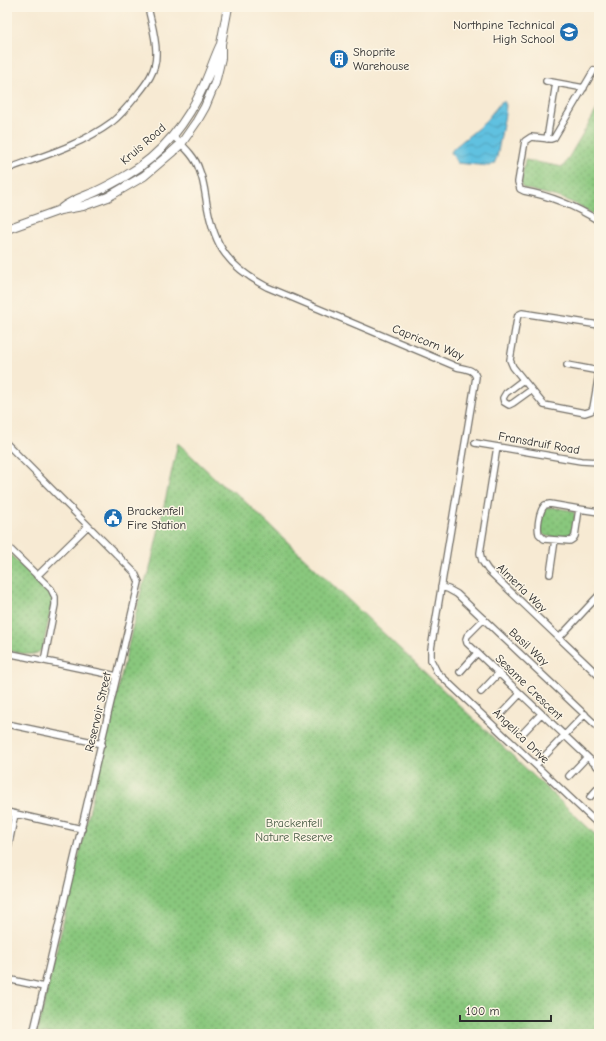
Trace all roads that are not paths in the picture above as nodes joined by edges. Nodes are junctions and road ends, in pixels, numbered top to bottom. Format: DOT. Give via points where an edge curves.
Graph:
graph roads {
  1 [pos="148,7"];
  2 [pos="228,7"];
  3 [pos="221,44"];
  4 [pos="594,70"];
  5 [pos="546,81"];
  6 [pos="556,83"];
  7 [pos="584,88"];
  8 [pos="173,136"];
  9 [pos="547,139"];
  10 [pos="180,144"];
  11 [pos="7,169"];
  12 [pos="60,210"];
  13 [pos="599,220"];
  14 [pos="7,229"];
  15 [pos="599,326"];
  16 [pos="567,365"];
  17 [pos="599,372"];
  18 [pos="523,380"];
  19 [pos="531,390"];
  20 [pos="475,443"];
  21 [pos="7,444"];
  22 [pos="497,447"];
  23 [pos="599,462"];
  24 [pos="579,509"];
  25 [pos="599,512"];
  26 [pos="88,526"];
  27 [pos="555,540"];
  28 [pos="7,546"];
  29 [pos="550,574"];
  30 [pos="37,576"];
  31 [pos="441,587"];
  32 [pos="599,595"];
  33 [pos="484,619"];
  34 [pos="559,638"];
  35 [pos="7,653"];
  36 [pos="478,653"];
  37 [pos="431,660"];
  38 [pos="44,661"];
  39 [pos="460,672"];
  40 [pos="499,673"];
  41 [pos="118,676"];
  42 [pos="599,676"];
  43 [pos="481,692"];
  44 [pos="520,694"];
  45 [pos="502,713"];
  46 [pos="541,714"];
  47 [pos="585,714"];
  48 [pos="7,724"];
  49 [pos="599,728"];
  50 [pos="523,733"];
  51 [pos="564,735"];
  52 [pos="102,744"];
  53 [pos="587,757"];
  54 [pos="536,765"];
  55 [pos="599,768"];
  56 [pos="569,776"];
  57 [pos="599,787"];
  58 [pos="590,797"];
  59 [pos="7,812"];
  60 [pos="15,814"];
  61 [pos="599,825"];
  62 [pos="82,829"];
  63 [pos="7,853"];
  64 [pos="7,979"];
  65 [pos="44,987"];
  66 [pos="33,1034"];
  1 -- 11 [label="street" via="155,46 155,66 148,81 124,111 82,140"];
  2 -- 3 [label="street, Kruis Road"];
  3 -- 8 [label="street, Kruis Road" via="205,85"];
  3 -- 10 [label="street, Kruis Road" via="221,58 215,83 201,114"];
  4 -- 7 [label="street"];
  5 -- 6 [label="street"];
  6 -- 7 [label="street"];
  6 -- 9 [label="street"];
  7 -- 9 [label="street" via="554,138"];
  8 -- 10 [label="street"];
  8 -- 12 [label="street, Kruis Road" via="129,174 72,201"];
  9 -- 13 [label="street" via="531,137 525,140 518,182 520,189 569,204"];
  10 -- 12 [label="street, Kruis Road" via="156,167 130,185 83,206"];
  10 -- 31 [label="street, Capricorn Way" via="194,159 199,169 210,223 216,239 236,267 267,287 475,373"];
  12 -- 14 [label="street, Kruis Road"];
  15 -- 18 [label="street" via="520,314 510,360"];
  16 -- 17 [label="street"];
  17 -- 19 [label="street" via="593,408 589,412 547,406 542,404"];
  18 -- 19 [label="street"];
  18 -- 19 [label="street" via="506,393 504,402 510,405"];
  20 -- 22 [label="street, Fransdruif Road"];
  21 -- 26 [label="street, Reservoir Street"];
  22 -- 23 [label="street, Fransdruif Road"];
  22 -- 34 [label="street, Almeria Way" via="480,553 482,561 488,570"];
  24 -- 25 [label="street"];
  24 -- 27 [label="street" via="573,539"];
  24 -- 27 [label="street" via="550,504 543,506 538,533 542,538"];
  26 -- 30 [label="street"];
  26 -- 41 [label="street, Reservoir Street" via="139,580"];
  27 -- 29 [label="street"];
  28 -- 30 [label="street"];
  30 -- 38 [label="street" via="53,592 56,601"];
  31 -- 33 [label="street, Basil Way" via="457,594"];
  31 -- 37 [label="street, Capricorn Way"];
  32 -- 34 [label="street"];
  33 -- 36 [label="street, Sesame Crescent" via="466,639"];
  33 -- 47 [label="street, Basil Way"];
  34 -- 42 [label="street, Almeria Way"];
  35 -- 38 [label="street"];
  36 -- 39 [label="street"];
  36 -- 40 [label="street, Sesame Crescent"];
  37 -- 54 [label="street, Angelica Drive" via="437,672"];
  38 -- 41 [label="street"];
  40 -- 43 [label="street"];
  40 -- 44 [label="street, Sesame Crescent"];
  41 -- 52 [label="street, Reservoir Street"];
  44 -- 45 [label="street"];
  44 -- 46 [label="street, Sesame Crescent"];
  46 -- 50 [label="street"];
  46 -- 51 [label="street, Sesame Crescent"];
  47 -- 49 [label="street, Basil Way"];
  47 -- 51 [label="street"];
  48 -- 52 [label="street"];
  51 -- 53 [label="street, Sesame Crescent"];
  51 -- 54 [label="street"];
  52 -- 62 [label="street, Reservoir Street"];
  53 -- 55 [label="street, Sesame Crescent"];
  53 -- 56 [label="street"];
  54 -- 61 [label="street, Angelica Drive"];
  57 -- 58 [label="street"];
  59 -- 60 [label="street"];
  60 -- 62 [label="street"];
  60 -- 63 [label="street"];
  62 -- 65 [label="street, Reservoir Street"];
  64 -- 65 [label="street"];
  65 -- 66 [label="street, Reservoir Street"];
}
